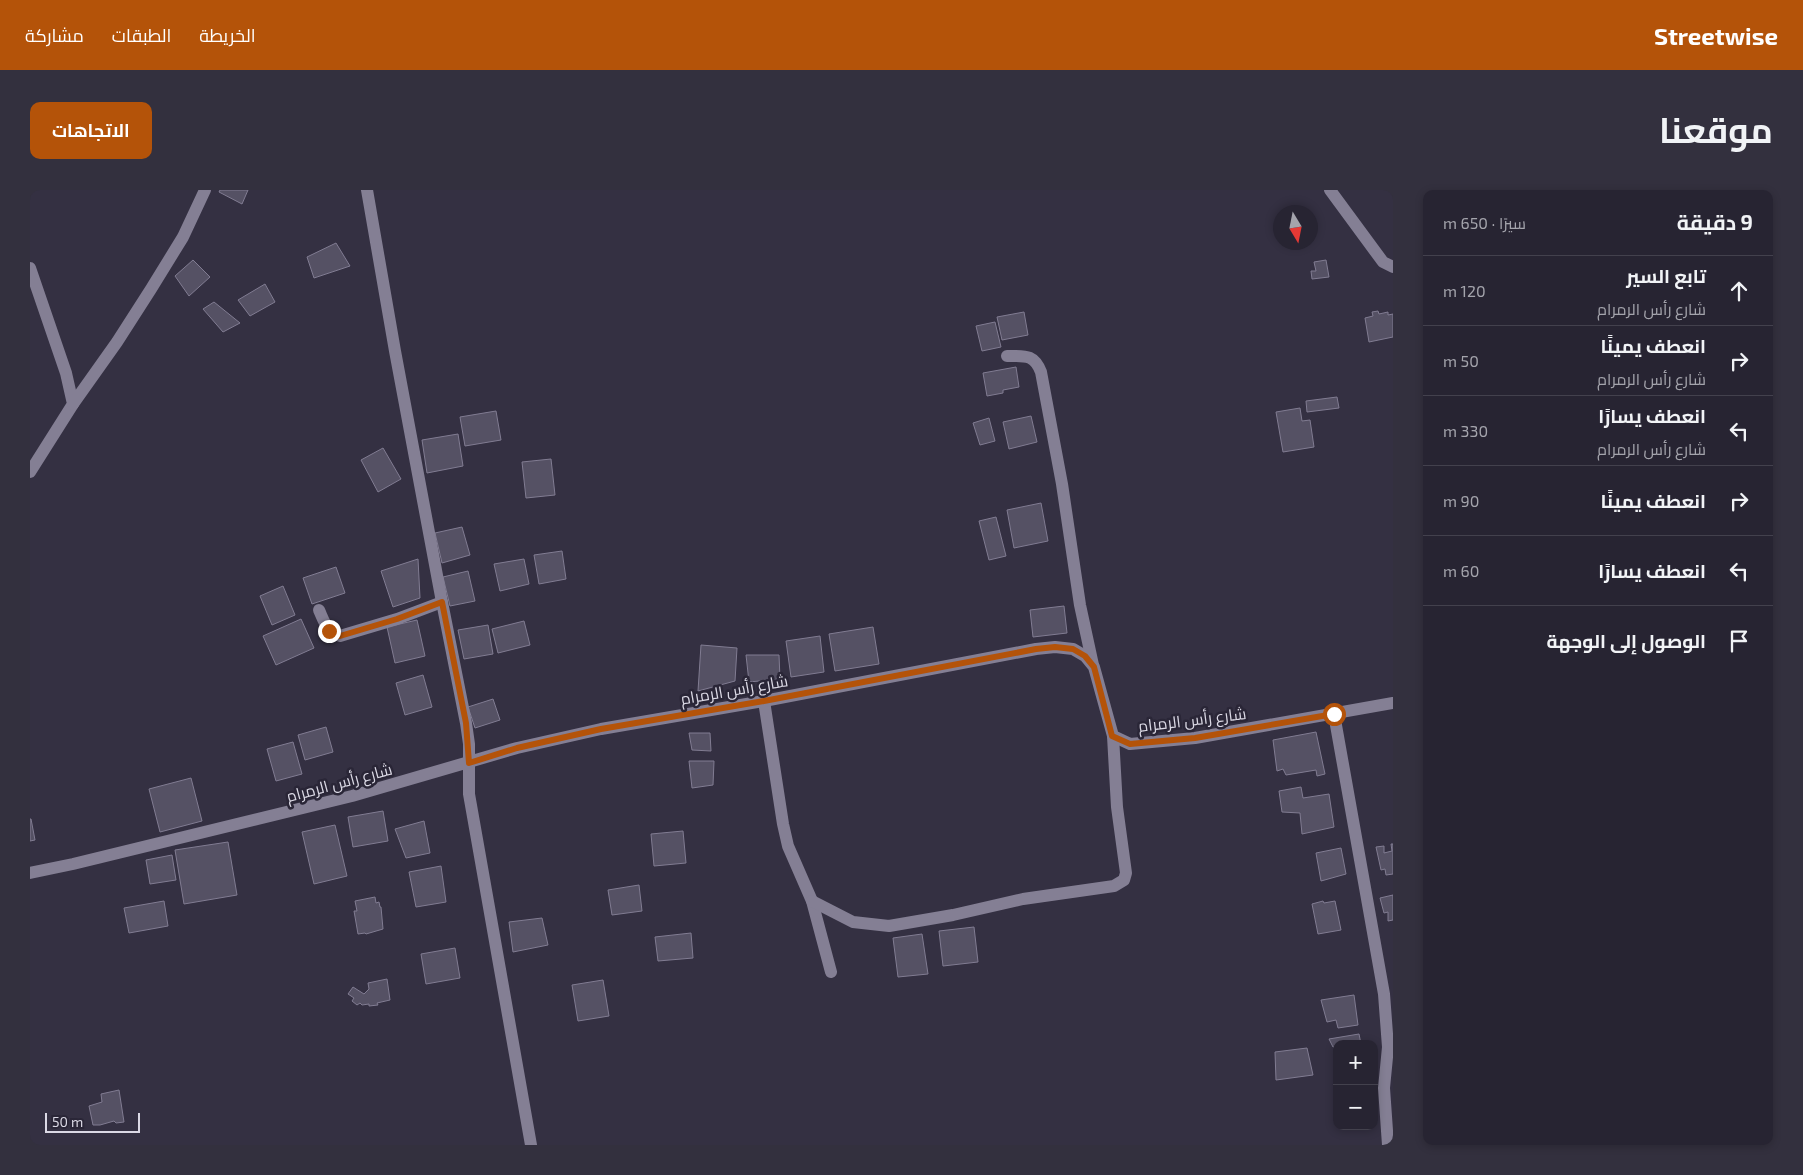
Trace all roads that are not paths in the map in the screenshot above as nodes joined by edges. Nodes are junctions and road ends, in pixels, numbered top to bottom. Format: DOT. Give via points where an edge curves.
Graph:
graph roads {
  1 [pos="205,190"];
  2 [pos="367,190"];
  3 [pos="1330,190"];
  4 [pos="1393,267"];
  5 [pos="30,268"];
  6 [pos="1007,356"];
  7 [pos="73,404"];
  8 [pos="30,472"];
  9 [pos="442,602"];
  10 [pos="319,610"];
  11 [pos="1094,667"];
  12 [pos="764,701"];
  13 [pos="1393,703"];
  14 [pos="1334,714"];
  15 [pos="1112,736"];
  16 [pos="469,763"];
  17 [pos="30,873"];
  18 [pos="812,901"];
  19 [pos="831,972"];
  20 [pos="531,1145"];
  21 [pos="1388,1145"];
  1 -- 7 [label="street" via="183,237 151,289"];
  2 -- 9 [label="street"];
  3 -- 4 [label="street" via="1383,262"];
  5 -- 7 [label="street" via="66,373"];
  6 -- 11 [label="street" via="1031,358 1037,362 1041,372 1080,605"];
  7 -- 8 [label="street"];
  9 -- 10 [label="street" via="340,636 329,631"];
  9 -- 16 [label="street" via="466,723"];
  11 -- 12 [label="street, شارع رأس الرمرام" via="1073,649 1055,647"];
  11 -- 15 [label="street"];
  12 -- 16 [label="street, شارع رأس الرمرام" via="601,729 517,748"];
  12 -- 18 [label="street" via="782,824"];
  13 -- 14 [label="street, شارع رأس الرمرام"];
  14 -- 15 [label="street, شارع رأس الرمرام" via="1195,738 1130,744"];
  14 -- 21 [label="street" via="1384,994 1388,1047 1384,1088"];
  15 -- 18 [label="street" via="1126,873 1124,880 1114,886 1023,899 889,926 854,922"];
  16 -- 17 [label="street, شارع رأس الرمرام" via="352,796"];
  16 -- 20 [label="street" via="477,843"];
  18 -- 19 [label="street"];
}
